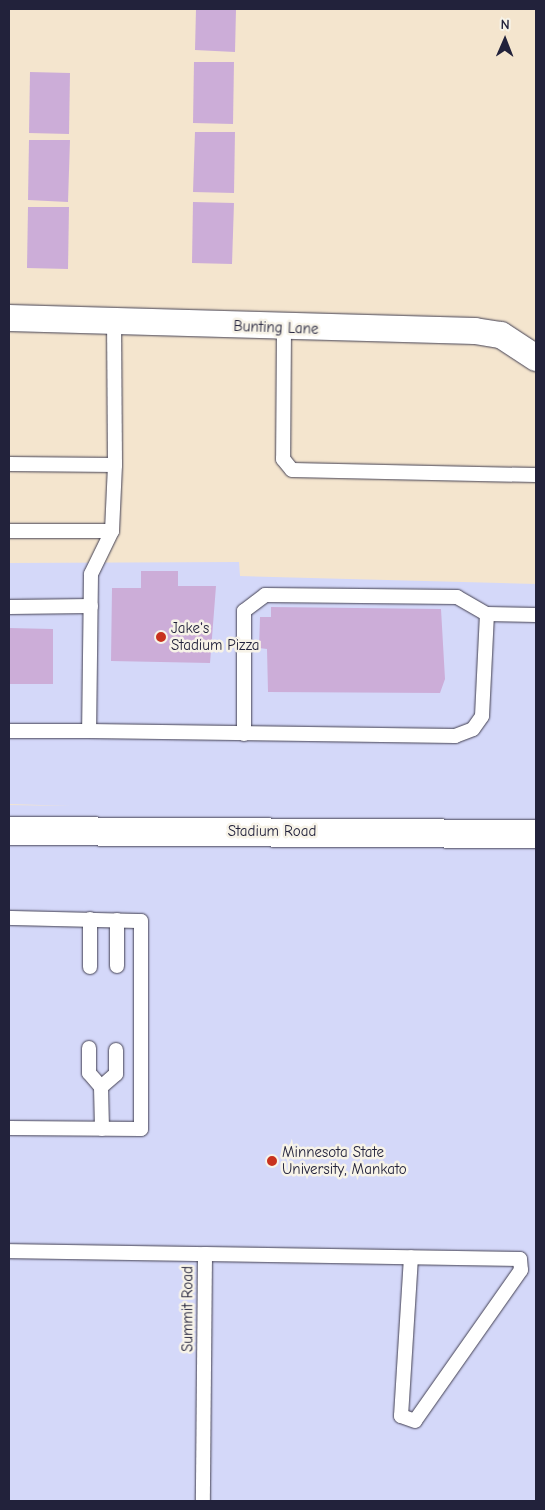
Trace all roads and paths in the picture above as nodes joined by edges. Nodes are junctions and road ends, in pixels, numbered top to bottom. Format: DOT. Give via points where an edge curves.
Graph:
graph roads {
  1 [pos="9,318"];
  2 [pos="114,320"];
  3 [pos="284,329"];
  4 [pos="536,358"];
  5 [pos="9,464"];
  6 [pos="115,466"];
  7 [pos="536,475"];
  8 [pos="9,531"];
  9 [pos="112,531"];
  10 [pos="91,606"];
  11 [pos="9,607"];
  12 [pos="487,614"];
  13 [pos="536,615"];
  14 [pos="9,731"];
  15 [pos="89,731"];
  16 [pos="244,734"];
  17 [pos="9,831"];
  18 [pos="536,834"];
  19 [pos="9,918"];
  20 [pos="90,920"];
  21 [pos="117,920"];
  22 [pos="117,966"];
  23 [pos="90,967"];
  24 [pos="89,1048"];
  25 [pos="116,1050"];
  26 [pos="101,1087"];
  27 [pos="9,1128"];
  28 [pos="102,1129"];
  29 [pos="9,1251"];
  30 [pos="205,1254"];
  31 [pos="411,1257"];
  32 [pos="203,1501"];
  1 -- 2 [label="street, Bunting Lane"];
  2 -- 3 [label="street, Bunting Lane"];
  2 -- 6 [label="lane"];
  3 -- 4 [label="street, Bunting Lane" via="475,331 501,335"];
  3 -- 7 [label="lane" via="283,460 292,470"];
  5 -- 6 [label="lane"];
  6 -- 9 [label="lane"];
  8 -- 9 [label="lane"];
  9 -- 10 [label="lane" via="91,574"];
  10 -- 11 [label="lane"];
  10 -- 15 [label="lane"];
  12 -- 13 [label="lane"];
  12 -- 16 [label="lane" via="482,716 478,726 466,733"];
  12 -- 16 [label="lane" via="457,597 265,595 244,610"];
  14 -- 15 [label="lane"];
  15 -- 16 [label="lane"];
  17 -- 18 [label="street, Stadium Road"];
  19 -- 20 [label="lane"];
  20 -- 21 [label="lane"];
  20 -- 23 [label="lane"];
  21 -- 22 [label="lane"];
  21 -- 28 [label="lane" via="141,921 141,1129"];
  24 -- 26 [label="lane" via="89,1073"];
  25 -- 26 [label="lane" via="116,1074"];
  26 -- 28 [label="lane"];
  27 -- 28 [label="lane"];
  29 -- 30 [label="lane, Summit Road"];
  30 -- 31 [label="lane"];
  30 -- 32 [label="lane, Summit Road"];
  31 -- 31 [label="lane" via="515,1257 522,1265 415,1422 401,1416"];
}
